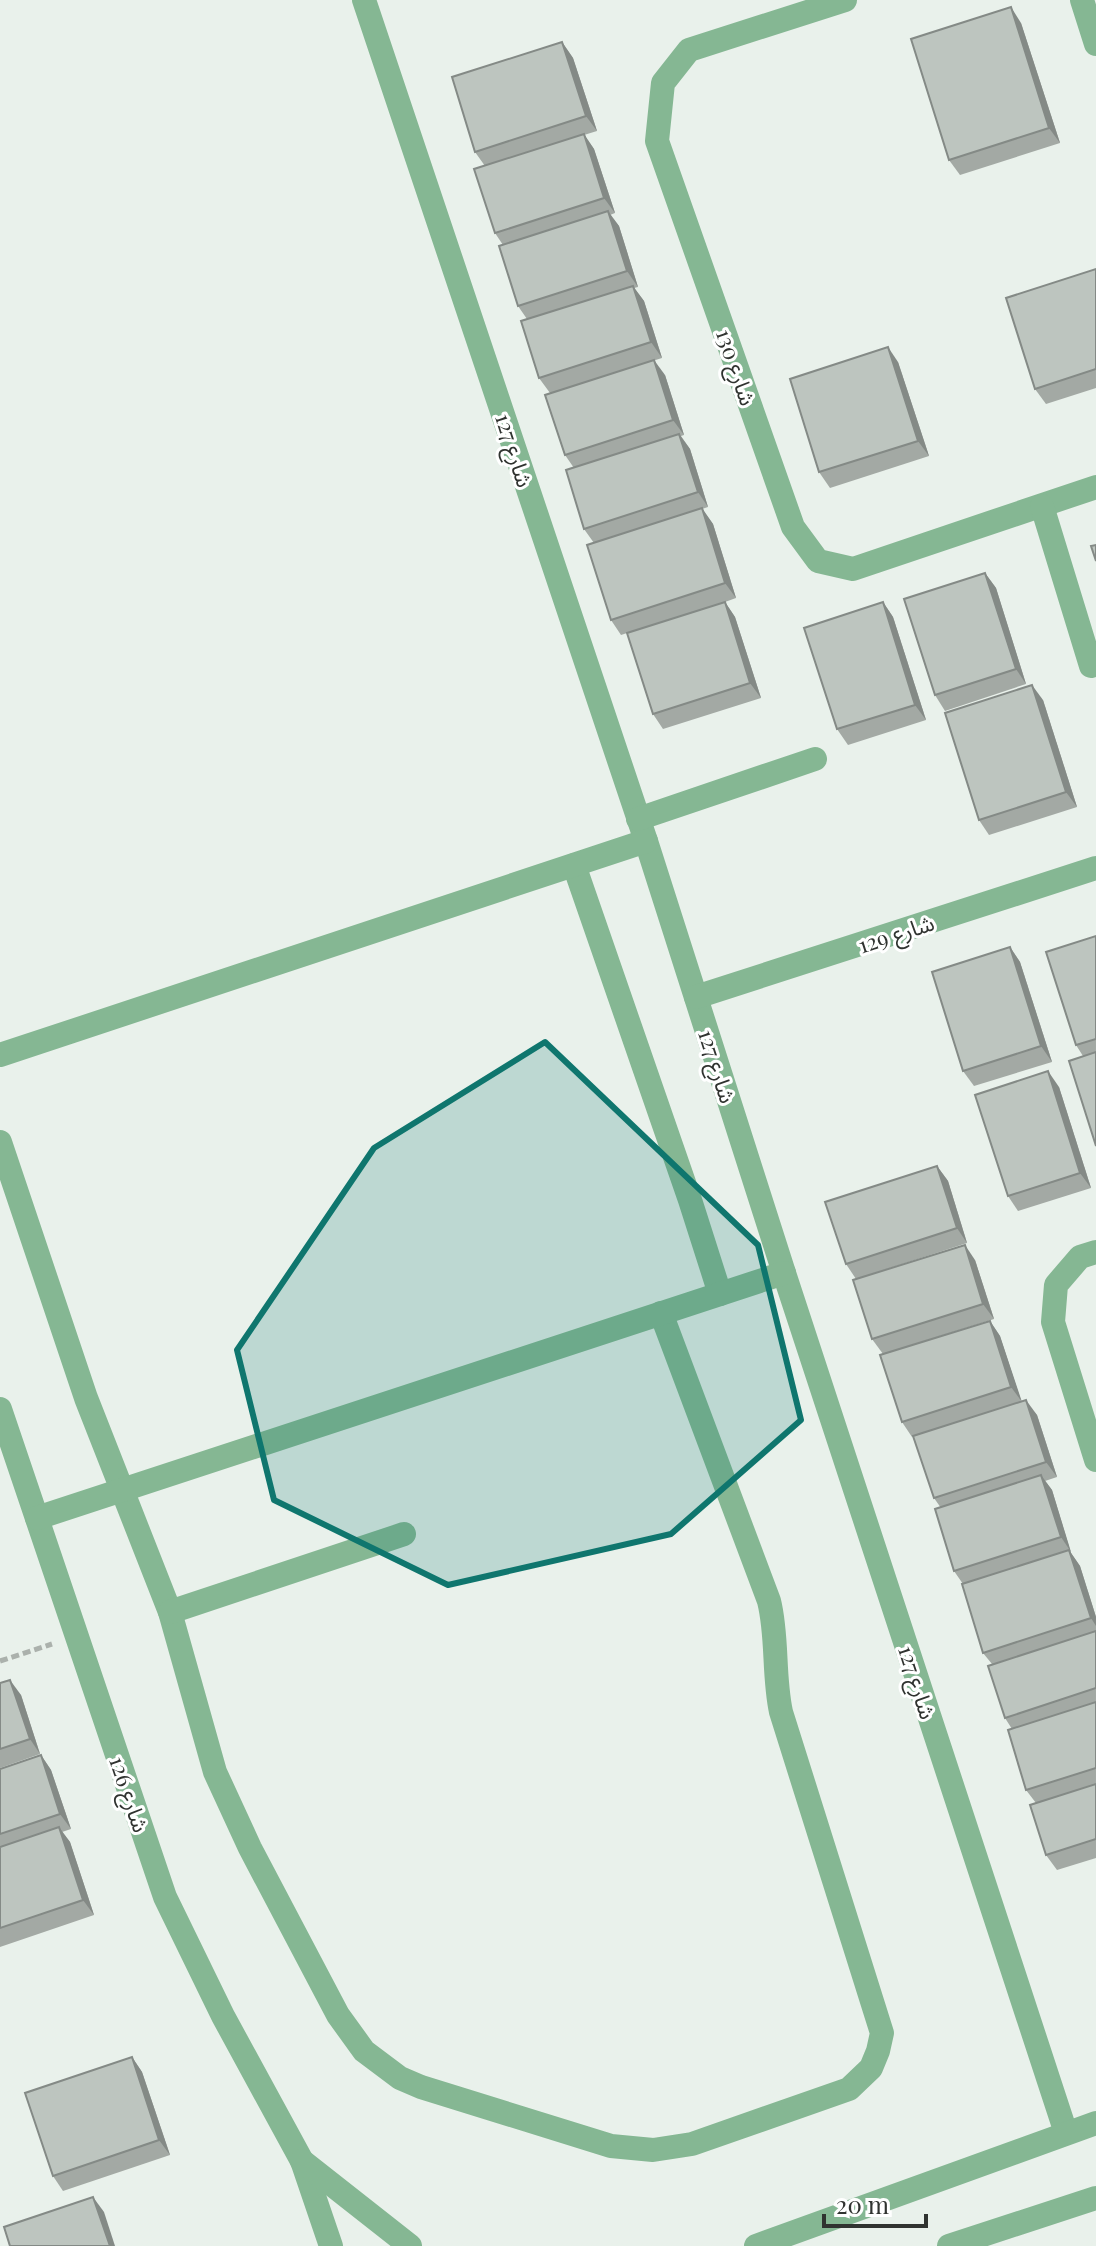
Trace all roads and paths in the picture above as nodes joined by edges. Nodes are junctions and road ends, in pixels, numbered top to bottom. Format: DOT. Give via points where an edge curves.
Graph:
graph roads {
  1 [pos="364,0"];
  2 [pos="845,0"];
  3 [pos="1082,0"];
  4 [pos="1096,44"];
  5 [pos="1096,487"];
  6 [pos="1042,506"];
  7 [pos="1091,666"];
  8 [pos="815,759"];
  9 [pos="642,830"];
  10 [pos="574,865"];
  11 [pos="1096,868"];
  12 [pos="696,997"];
  13 [pos="0,1055"];
  14 [pos="0,1142"];
  15 [pos="1096,1252"];
  16 [pos="784,1273"];
  17 [pos="720,1294"];
  18 [pos="661,1313"];
  19 [pos="0,1409"];
  20 [pos="1096,1460"];
  21 [pos="121,1491"];
  22 [pos="37,1518"];
  23 [pos="404,1534"];
  24 [pos="170,1612"];
  25 [pos="77,1636"];
  26 [pos="0,1661"];
  27 [pos="1096,2123"];
  28 [pos="1066,2133"];
  29 [pos="302,2161"];
  30 [pos="1096,2198"];
  31 [pos="331,2246"];
  32 [pos="410,2246"];
  33 [pos="756,2246"];
  34 [pos="949,2246"];
  1 -- 9 [label="street, شارع 127"];
  2 -- 6 [label="street, شارع 130" via="689,50 663,83 657,141 793,527 818,561 853,569"];
  3 -- 4 [label="street"];
  5 -- 6 [label="street, شارع 130"];
  6 -- 7 [label="street"];
  8 -- 9 [label="street"];
  9 -- 10 [label="street"];
  9 -- 12 [label="street, شارع 127"];
  10 -- 13 [label="street"];
  10 -- 17 [label="street"];
  11 -- 12 [label="street, شارع 129"];
  12 -- 16 [label="street, شارع 127"];
  14 -- 21 [label="street"];
  15 -- 20 [label="street" via="1080,1257 1056,1285 1053,1322"];
  16 -- 17 [label="street"];
  16 -- 28 [label="street, شارع 127"];
  17 -- 18 [label="street"];
  18 -- 21 [label="street"];
  18 -- 24 [label="street" via="769,1601 781,1712 882,2033 871,2068 849,2089 692,2144 632,2150 421,2087 381,2066 338,2015 232,1811 215,1772"];
  19 -- 22 [label="street, شارع 126"];
  21 -- 22 [label="street"];
  21 -- 24 [label="street"];
  22 -- 25 [label="street, شارع 126"];
  23 -- 24 [label="street"];
  25 -- 26 [label="path"];
  25 -- 29 [label="street, شارع 126" via="165,1897"];
  27 -- 28 [label="street"];
  28 -- 33 [label="street"];
  29 -- 31 [label="street, شارع 126"];
  29 -- 32 [label="street, شارع 126"];
  30 -- 34 [label="street"];
}
